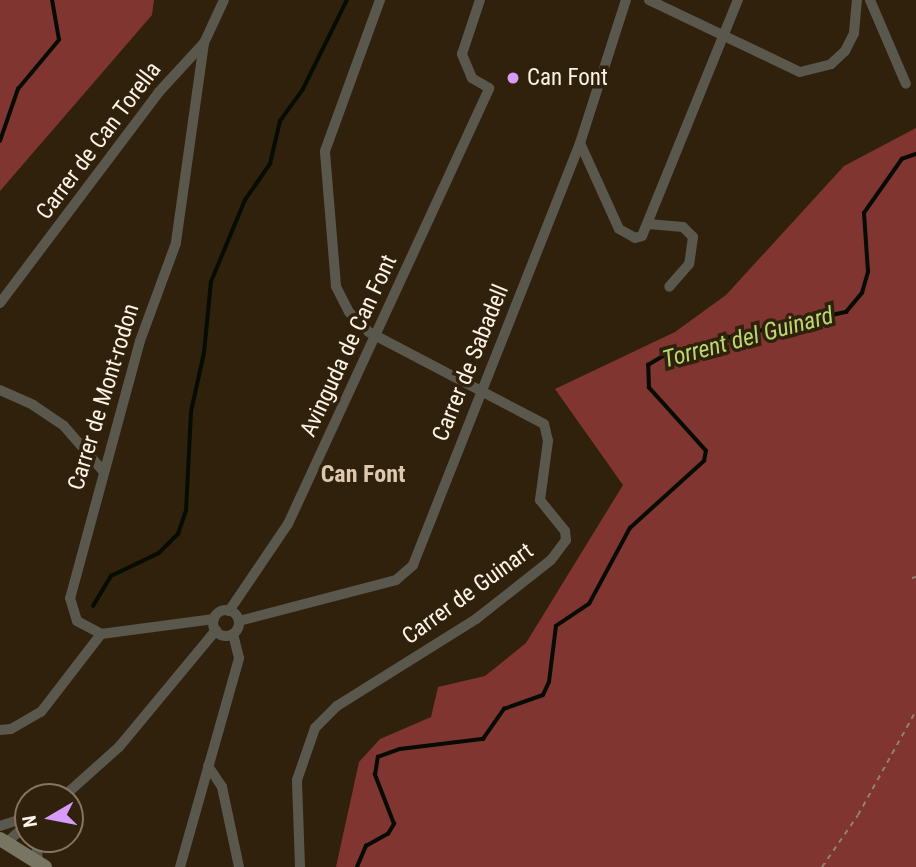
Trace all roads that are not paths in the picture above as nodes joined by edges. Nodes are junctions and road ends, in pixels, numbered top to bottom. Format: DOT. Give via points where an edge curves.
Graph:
graph roads {
  1 [pos="224,0"];
  2 [pos="380,0"];
  3 [pos="480,0"];
  4 [pos="626,0"];
  5 [pos="649,0"];
  6 [pos="738,0"];
  7 [pos="857,0"];
  8 [pos="870,0"];
  9 [pos="723,36"];
  10 [pos="204,43"];
  11 [pos="906,84"];
  12 [pos="580,143"];
  13 [pos="648,224"];
  14 [pos="669,287"];
  15 [pos="0,303"];
  16 [pos="376,336"];
  17 [pos="0,390"];
  18 [pos="482,392"];
  19 [pos="103,471"];
  20 [pos="229,611"];
  21 [pos="239,621"];
  22 [pos="215,625"];
  23 [pos="101,634"];
  24 [pos="233,634"];
  25 [pos="0,730"];
  26 [pos="208,766"];
  27 [pos="79,783"];
  28 [pos="4,841"];
  29 [pos="42,864"];
  30 [pos="180,867"];
  31 [pos="239,867"];
  32 [pos="300,867"];
  1 -- 10 [label="street, Carrer de Can Torella"];
  2 -- 16 [label="street, Carrer de Guinart" via="330,136 324,167 336,286 349,312"];
  3 -- 16 [label="street, Avinguda de Can Font" via="462,54 472,78 489,88"];
  4 -- 12 [label="street, Carrer de Sabadell"];
  5 -- 9 [label="street"];
  6 -- 9 [label="street"];
  7 -- 9 [label="street" via="850,44 822,68 794,72"];
  8 -- 11 [label="street"];
  9 -- 13 [label="street"];
  10 -- 15 [label="street, Carrer de Can Torella" via="158,93"];
  10 -- 19 [label="street, Carrer de Mont-rodon" via="176,243 140,341"];
  12 -- 13 [label="street" via="619,229 635,238 642,236"];
  12 -- 18 [label="street, Carrer de Sabadell"];
  13 -- 14 [label="street" via="683,227 693,237 689,264"];
  16 -- 18 [label="street, Carrer de Guinart"];
  16 -- 20 [label="street, Avinguda de Can Font" via="288,524"];
  17 -- 19 [label="street" via="64,426"];
  18 -- 21 [label="street, Carrer de Sabadell" via="409,571 380,585"];
  18 -- 32 [label="street, Carrer de Guinart" via="544,424 548,441 540,495 565,531 565,545 476,619 337,706 315,728 298,780"];
  19 -- 23 [label="street, Carrer de Mont-rodon" via="70,598 77,621"];
  20 -- 21 [label="street"];
  20 -- 22 [label="street"];
  21 -- 24 [label="street"];
  22 -- 23 [label="street"];
  22 -- 24 [label="street" via="225,636"];
  22 -- 27 [label="street" via="119,747"];
  23 -- 25 [label="street" via="41,712 12,729"];
  24 -- 26 [label="street" via="239,658"];
  26 -- 30 [label="street"];
  26 -- 31 [label="street" via="222,787"];
  28 -- 29 [label="street"];
}
